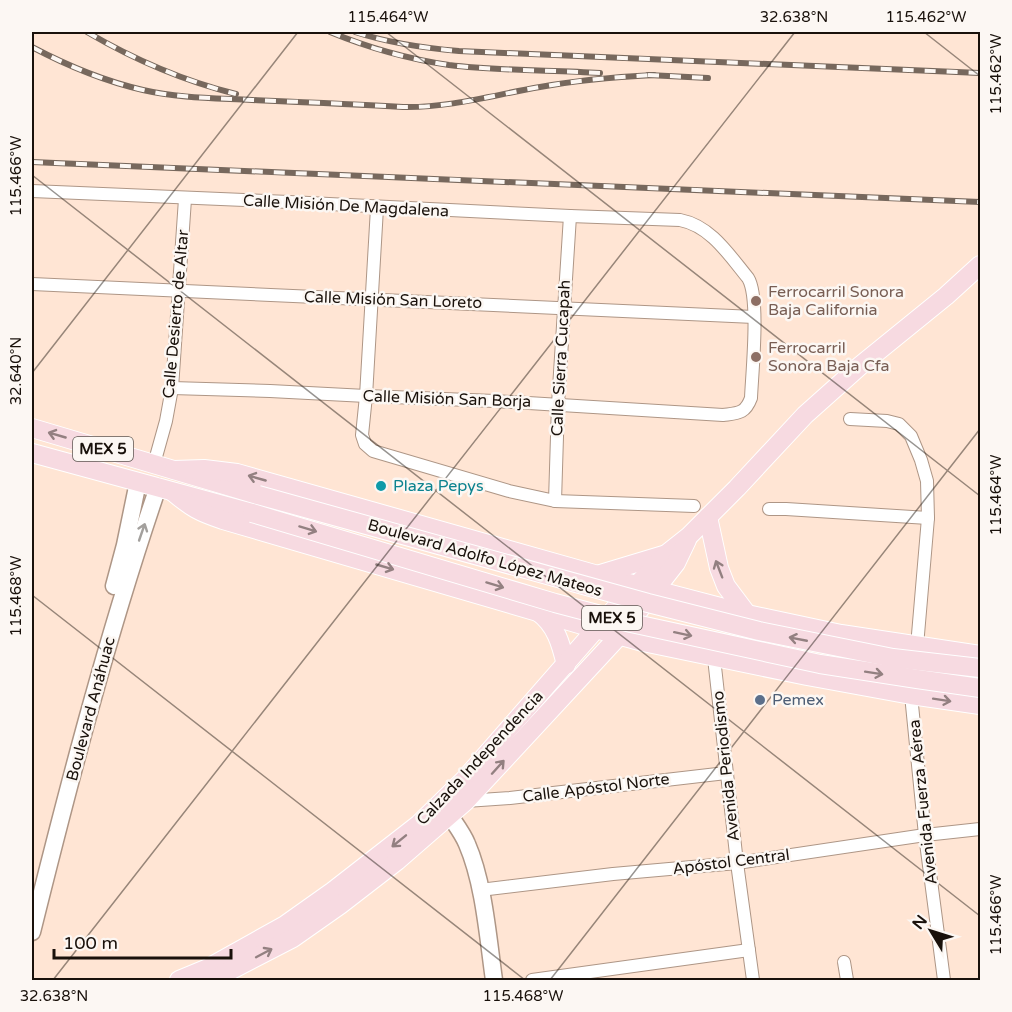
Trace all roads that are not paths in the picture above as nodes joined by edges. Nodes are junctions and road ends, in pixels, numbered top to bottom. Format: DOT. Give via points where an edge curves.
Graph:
graph roads {
  1 [pos="32,191"];
  2 [pos="185,199"];
  3 [pos="377,208"];
  4 [pos="570,216"];
  5 [pos="981,265"];
  6 [pos="32,284"];
  7 [pos="179,290"];
  8 [pos="372,299"];
  9 [pos="564,308"];
  10 [pos="754,317"];
  11 [pos="172,388"];
  12 [pos="366,396"];
  13 [pos="558,404"];
  14 [pos="723,415"];
  15 [pos="850,419"];
  16 [pos="32,428"];
  17 [pos="32,453"];
  18 [pos="154,464"];
  19 [pos="174,470"];
  20 [pos="138,482"];
  21 [pos="166,490"];
  22 [pos="555,501"];
  23 [pos="769,509"];
  24 [pos="701,512"];
  25 [pos="928,518"];
  26 [pos="689,536"];
  27 [pos="665,555"];
  28 [pos="598,575"];
  29 [pos="637,585"];
  30 [pos="656,590"];
  31 [pos="536,611"];
  32 [pos="747,614"];
  33 [pos="596,629"];
  34 [pos="619,636"];
  35 [pos="643,642"];
  36 [pos="917,646"];
  37 [pos="981,655"];
  38 [pos="714,658"];
  39 [pos="566,664"];
  40 [pos="981,668"];
  41 [pos="588,669"];
  42 [pos="981,688"];
  43 [pos="911,695"];
  44 [pos="981,705"];
  45 [pos="726,773"];
  46 [pos="466,801"];
  47 [pos="450,816"];
  48 [pos="981,829"];
  49 [pos="925,835"];
  50 [pos="737,863"];
  51 [pos="480,890"];
  52 [pos="32,891"];
  53 [pos="32,932"];
  54 [pos="748,950"];
  55 [pos="844,962"];
  56 [pos="179,981"];
  57 [pos="212,981"];
  58 [pos="494,981"];
  59 [pos="532,981"];
  60 [pos="753,981"];
  61 [pos="847,981"];
  62 [pos="944,981"];
  1 -- 2 [label="street, Calle Misión De Magdalena"];
  2 -- 3 [label="street, Calle Misión De Magdalena"];
  2 -- 7 [label="street, Calle Desierto de Altar"];
  3 -- 4 [label="street, Calle Misión De Magdalena"];
  3 -- 8 [label="street"];
  4 -- 9 [label="street, Calle Sierra Cucapah"];
  4 -- 10 [label="street, Calle Misión De Magdalena" via="690,222 712,236 752,284"];
  5 -- 24 [label="main road, Calzada Independencia" via="861,365"];
  6 -- 7 [label="street, Calle Misión San Loreto"];
  7 -- 8 [label="street, Calle Misión San Loreto"];
  7 -- 11 [label="street, Calle Desierto de Altar"];
  8 -- 9 [label="street, Calle Misión San Loreto"];
  8 -- 12 [label="street"];
  9 -- 10 [label="street, Calle Misión San Loreto"];
  9 -- 13 [label="street, Calle Sierra Cucapah"];
  10 -- 14 [label="street, Calle Misión De Magdalena" via="751,398 746,409"];
  11 -- 12 [label="street, Calle Misión San Borja"];
  11 -- 18 [label="street, Calle Desierto de Altar"];
  12 -- 13 [label="street, Calle Misión San Borja"];
  12 -- 22 [label="street" via="362,435 373,451"];
  13 -- 14 [label="street, Calle Misión San Borja"];
  13 -- 22 [label="street, Calle Sierra Cucapah"];
  15 -- 25 [label="street" via="899,424 911,436 927,481"];
  18 -- 16 [label="main road, Boulevard Adolfo López Mateos / MEX 5, one-way"];
  17 -- 20 [label="main road, Boulevard Adolfo López Mateos / MEX 5"];
  18 -- 19 [label="main road, Boulevard Adolfo López Mateos / MEX 5"];
  28 -- 19 [label="main road, one-way" via="237,473"];
  40 -- 19 [label="main road, Boulevard Adolfo López Mateos / MEX 5, one-way, bridge" via="893,658 759,631"];
  20 -- 21 [label="main road, Boulevard Adolfo López Mateos / MEX 5"];
  20 -- 52 [label="main road, Boulevard Anáhuac" via="119,569"];
  21 -- 31 [label="main road, one-way" via="197,511 223,520"];
  21 -- 42 [label="main road, Boulevard Adolfo López Mateos / MEX 5, one-way, bridge" via="631,623 820,664"];
  53 -- 21 [label="main road, Boulevard Anáhuac, one-way" via="123,595"];
  22 -- 24 [label="street"];
  23 -- 25 [label="street"];
  24 -- 26 [label="main road, Calzada Independencia"];
  32 -- 24 [label="main road, one-way" via="726,586"];
  25 -- 36 [label="street"];
  26 -- 27 [label="main road, Calzada Independencia"];
  26 -- 30 [label="main road, Calzada Independencia"];
  27 -- 28 [label="main road"];
  27 -- 29 [label="main road, Calzada Independencia"];
  28 -- 29 [label="main road"];
  29 -- 30 [label="main road"];
  29 -- 33 [label="main road, Calzada Independencia"];
  30 -- 32 [label="main road"];
  30 -- 34 [label="main road, Calzada Independencia"];
  31 -- 33 [label="main road"];
  31 -- 39 [label="main road" via="553,627"];
  32 -- 36 [label="main road"];
  33 -- 34 [label="main road"];
  33 -- 39 [label="main road, Calzada Independencia"];
  34 -- 35 [label="main road"];
  34 -- 41 [label="main road, Calzada Independencia"];
  35 -- 38 [label="main road"];
  35 -- 41 [label="main road"];
  36 -- 37 [label="main road"];
  38 -- 43 [label="main road"];
  38 -- 45 [label="street, Avenida Periodismo"];
  39 -- 56 [label="main road, Calzada Independencia, one-way" via="464,780 411,831 285,925"];
  46 -- 41 [label="main road, Calzada Independencia, one-way"];
  43 -- 44 [label="main road, one-way"];
  43 -- 49 [label="street, Avenida Fuerza Aérea"];
  45 -- 46 [label="street, Calle Apóstol Norte"];
  45 -- 50 [label="street, Avenida Periodismo"];
  46 -- 47 [label="main road, Calzada Independencia"];
  47 -- 51 [label="main road" via="466,842"];
  57 -- 47 [label="main road, Calzada Independencia, one-way" via="293,938 397,861"];
  48 -- 49 [label="street, Apóstol Central"];
  49 -- 50 [label="street, Apóstol Central"];
  49 -- 62 [label="street, Avenida Fuerza Aérea"];
  50 -- 51 [label="street, Apóstol Central"];
  50 -- 54 [label="street, Avenida Periodismo"];
  51 -- 58 [label="main road"];
  54 -- 59 [label="street"];
  54 -- 60 [label="street, Avenida Periodismo"];
  55 -- 61 [label="street"];
}
